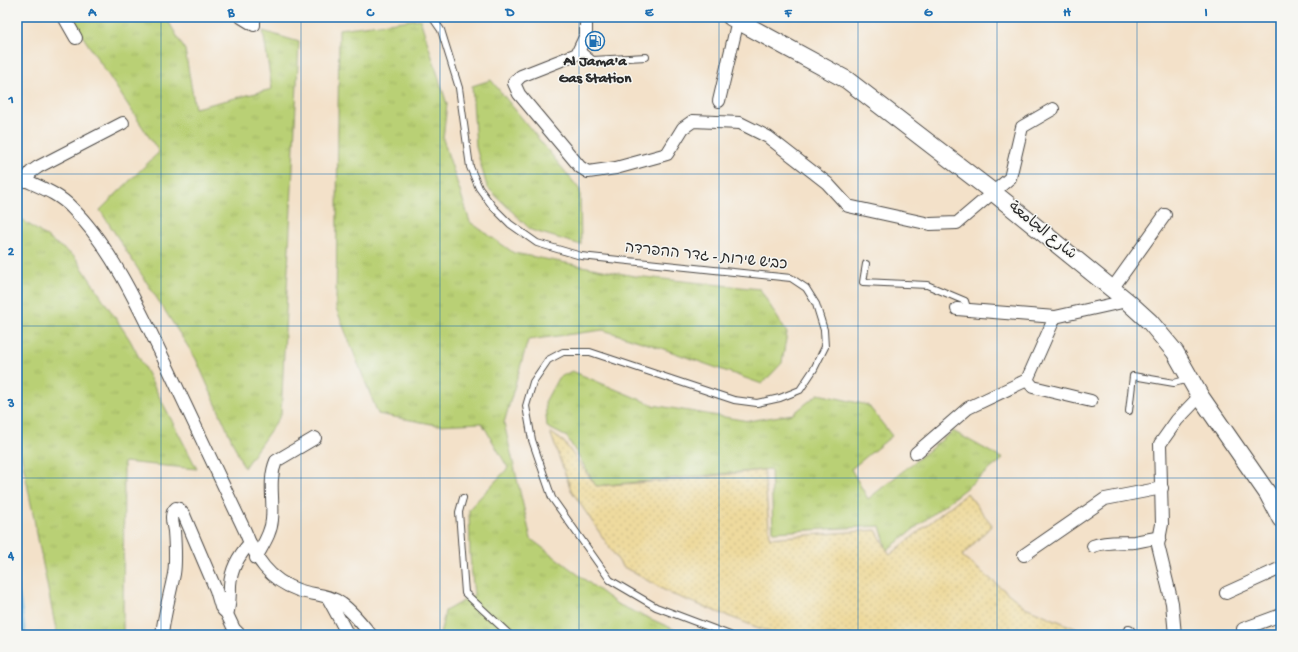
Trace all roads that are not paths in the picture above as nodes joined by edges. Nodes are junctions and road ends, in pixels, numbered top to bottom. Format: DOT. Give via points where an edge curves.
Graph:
graph roads {
  1 [pos="64,17"];
  2 [pos="241,17"];
  3 [pos="254,17"];
  4 [pos="432,17"];
  5 [pos="586,17"];
  6 [pos="740,18"];
  7 [pos="76,38"];
  8 [pos="580,49"];
  9 [pos="646,57"];
  10 [pos="719,101"];
  11 [pos="1053,110"];
  12 [pos="123,123"];
  13 [pos="21,179"];
  14 [pos="994,193"];
  15 [pos="1165,215"];
  16 [pos="866,264"];
  17 [pos="1112,289"];
  18 [pos="1127,301"];
  19 [pos="963,310"];
  20 [pos="1055,317"];
  21 [pos="1190,379"];
  22 [pos="1028,380"];
  23 [pos="1200,396"];
  24 [pos="1091,401"];
  25 [pos="1129,411"];
  26 [pos="315,438"];
  27 [pos="916,453"];
  28 [pos="1162,488"];
  29 [pos="463,498"];
  30 [pos="1281,518"];
  31 [pos="1160,538"];
  32 [pos="250,543"];
  33 [pos="1093,546"];
  34 [pos="1024,555"];
  35 [pos="256,558"];
  36 [pos="1281,568"];
  37 [pos="1226,593"];
  38 [pos="328,598"];
  39 [pos="226,612"];
  40 [pos="1281,615"];
  41 [pos="1243,629"];
  42 [pos="162,635"];
  43 [pos="240,635"];
  44 [pos="348,635"];
  45 [pos="370,635"];
  46 [pos="510,635"];
  47 [pos="730,635"];
  48 [pos="1175,635"];
  1 -- 7 [label="street"];
  2 -- 3 [label="street" via="254,25"];
  4 -- 47 [label="lane, כביש שירות - גדר ההפרדה" via="441,30 459,88 470,168 493,207 510,224 537,243 581,256 791,278 806,288 816,304 824,330 825,347 800,390 780,398 757,403 734,400 590,352 562,352 548,360 533,382 526,406 532,440 552,498 610,580 656,606"];
  5 -- 8 [label="street" via="586,35"];
  6 -- 10 [label="street"];
  6 -- 14 [label="main road, شارع الجامعة" via="847,80"];
  8 -- 9 [label="lane" via="593,60"];
  8 -- 14 [label="street" via="578,54 521,76 514,83 523,99 580,167 588,172 616,168 667,154 683,128 693,121 740,124 768,137 827,183 848,206 930,224 957,223"];
  11 -- 14 [label="street" via="1022,127 1010,178"];
  12 -- 13 [label="street" via="38,167"];
  13 -- 32 [label="street" via="54,194 72,207 108,255 140,309"];
  14 -- 17 [label="main road, شارع الجامعة"];
  15 -- 17 [label="street"];
  16 -- 19 [label="lane" via="863,282 926,285 965,301"];
  17 -- 18 [label="main road, شارع الجامعة"];
  18 -- 20 [label="street"];
  18 -- 21 [label="main road, شارع الجامعة" via="1150,322 1175,352"];
  19 -- 20 [label="street"];
  20 -- 22 [label="street"];
  21 -- 23 [label="main road, شارع الجامعة"];
  21 -- 25 [label="lane" via="1174,383 1133,376"];
  22 -- 24 [label="street" via="1033,387"];
  22 -- 27 [label="street" via="968,408"];
  23 -- 28 [label="street" via="1177,420 1160,444"];
  23 -- 30 [label="main road, شارع الجامعة" via="1268,494"];
  26 -- 35 [label="street" via="276,461 272,477 272,521 269,534"];
  28 -- 31 [label="street"];
  28 -- 34 [label="street" via="1105,499"];
  29 -- 46 [label="lane" via="459,512 465,593"];
  31 -- 33 [label="street" via="1136,542 1104,542"];
  31 -- 48 [label="street" via="1158,545 1172,603"];
  32 -- 35 [label="street"];
  32 -- 39 [label="street" via="234,564 230,604"];
  35 -- 38 [label="street" via="274,577 298,590"];
  36 -- 37 [label="street"];
  38 -- 44 [label="street"];
  38 -- 45 [label="street" via="341,603 357,617"];
  39 -- 42 [label="street" via="221,607 190,527 176,508 172,516 174,574"];
  39 -- 43 [label="street"];
  40 -- 41 [label="street"];
}
